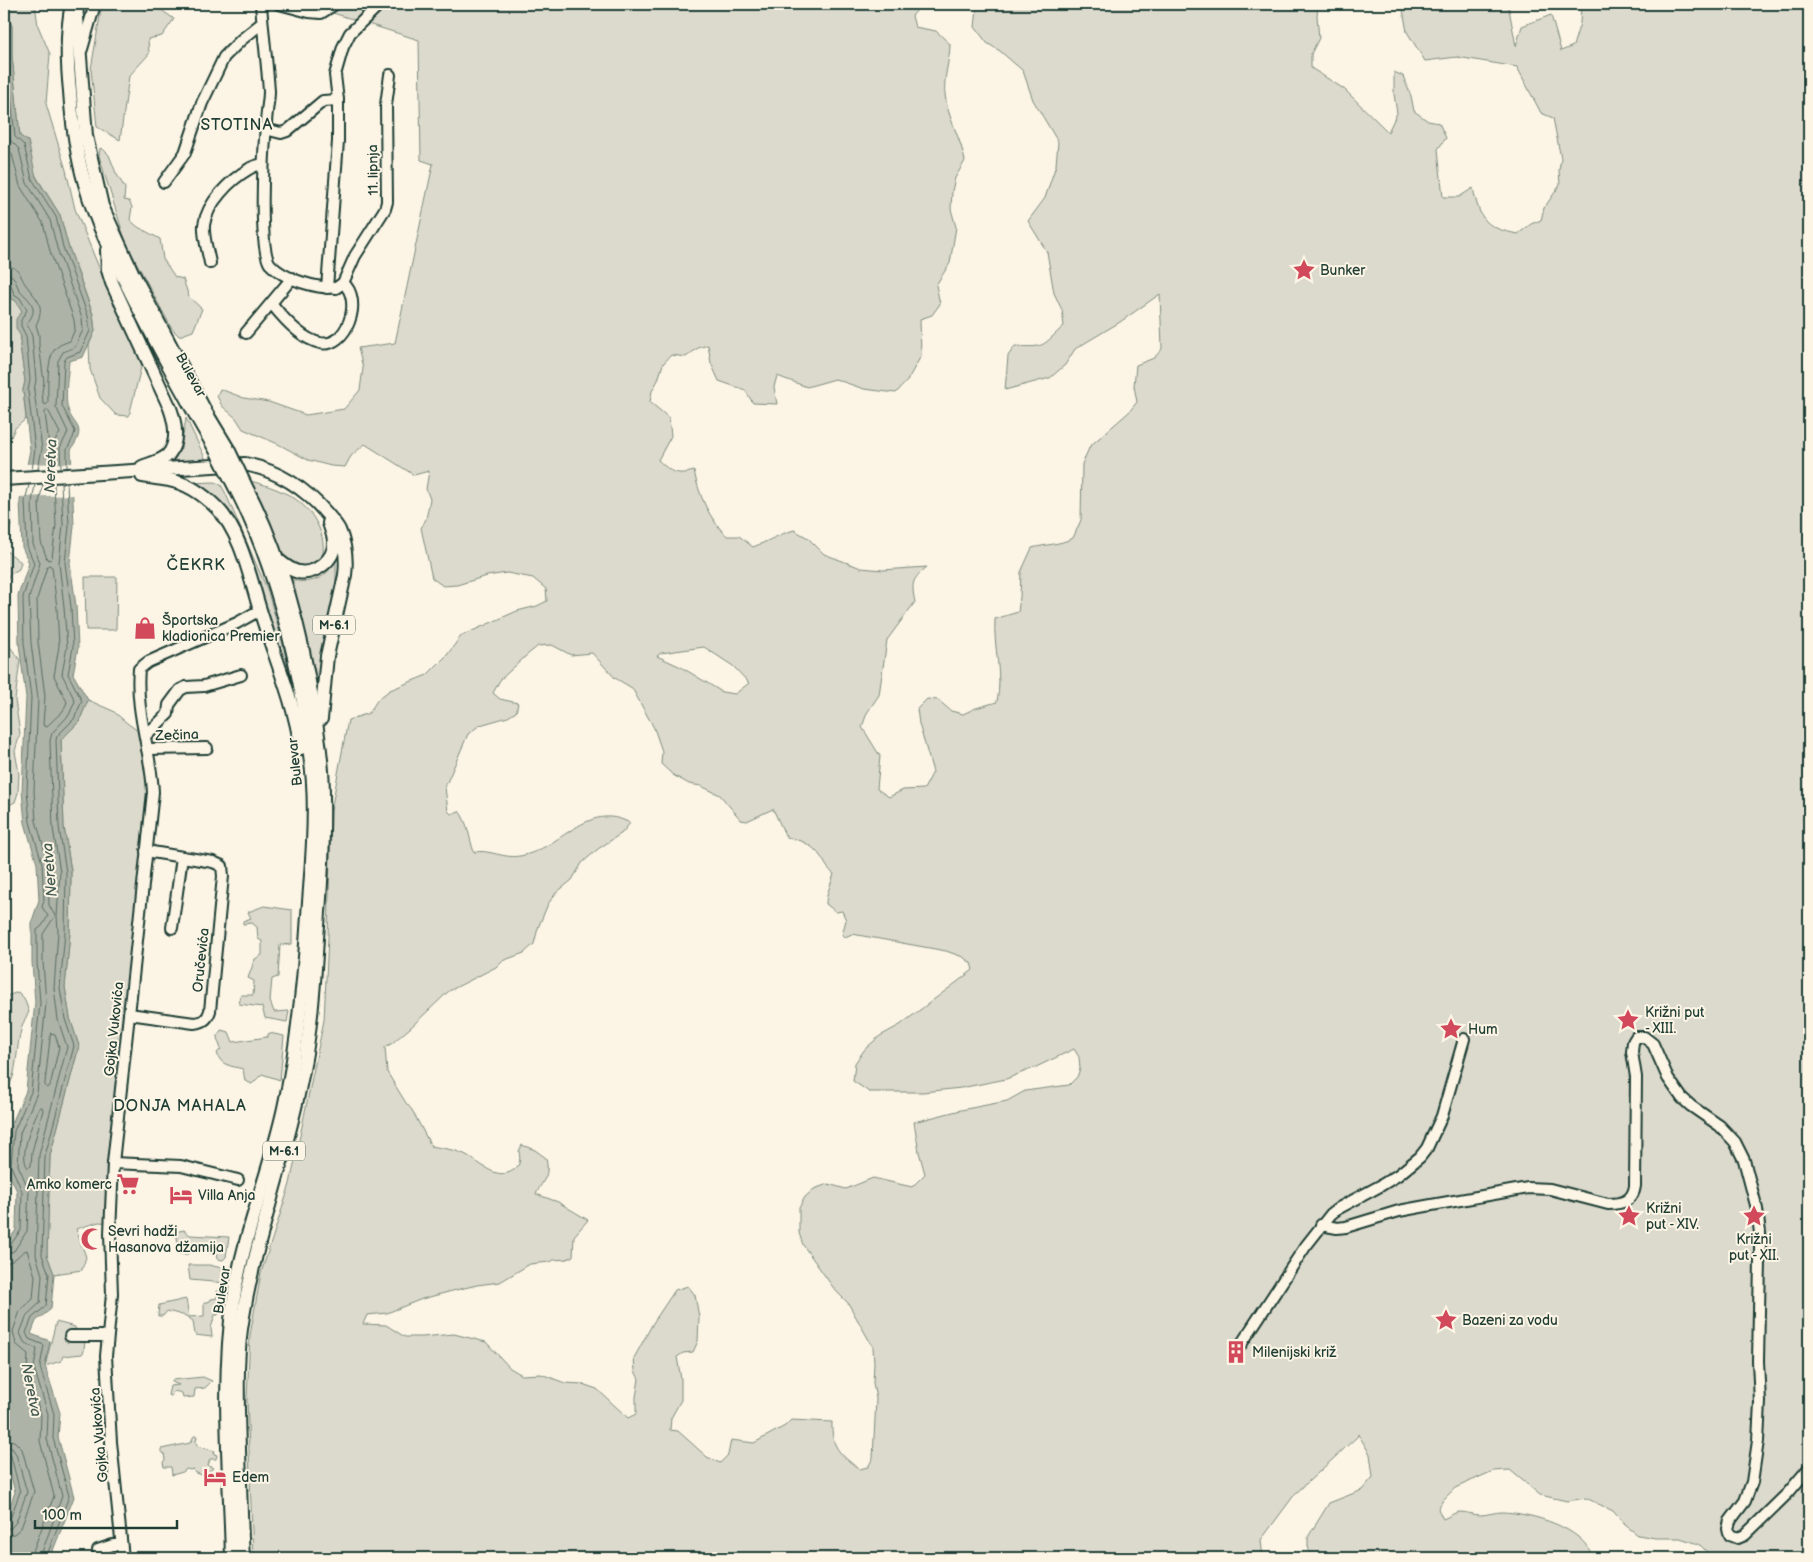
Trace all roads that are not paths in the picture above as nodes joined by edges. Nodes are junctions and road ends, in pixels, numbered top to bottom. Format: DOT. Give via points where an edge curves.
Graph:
graph roads {
  1 [pos="72,4"];
  2 [pos="76,4"];
  3 [pos="95,4"];
  4 [pos="261,4"];
  5 [pos="279,4"];
  6 [pos="336,4"];
  7 [pos="380,4"];
  8 [pos="262,24"];
  9 [pos="80,55"];
  10 [pos="390,74"];
  11 [pos="338,100"];
  12 [pos="265,129"];
  13 [pos="263,164"];
  14 [pos="164,182"];
  15 [pos="108,245"];
  16 [pos="210,263"];
  17 [pos="292,278"];
  18 [pos="343,283"];
  19 [pos="327,288"];
  20 [pos="272,304"];
  21 [pos="246,333"];
  22 [pos="222,451"];
  23 [pos="130,472"];
  24 [pos="4,480"];
  25 [pos="243,493"];
  26 [pos="326,513"];
  27 [pos="278,560"];
  28 [pos="260,610"];
  29 [pos="241,675"];
  30 [pos="145,736"];
  31 [pos="319,742"];
  32 [pos="207,748"];
  33 [pos="147,749"];
  34 [pos="313,825"];
  35 [pos="146,851"];
  36 [pos="182,857"];
  37 [pos="172,928"];
  38 [pos="129,1014"];
  39 [pos="1464,1039"];
  40 [pos="113,1163"];
  41 [pos="238,1180"];
  42 [pos="1321,1225"];
  43 [pos="70,1336"];
  44 [pos="108,1336"];
  45 [pos="1240,1346"];
  46 [pos="1809,1468"];
  47 [pos="121,1545"];
  48 [pos="98,1550"];
  49 [pos="123,1558"];
  50 [pos="232,1558"];
  51 [pos="243,1558"];
  1 -- 15 [label="main road, Bulevar" via="67,52 74,139 84,183"];
  2 -- 9 [label="main road"];
  3 -- 9 [label="street"];
  4 -- 8 [label="street"];
  5 -- 6 [label="street" via="321,13"];
  7 -- 11 [label="street" via="350,33 343,47 335,75"];
  8 -- 12 [label="street" via="269,92"];
  8 -- 14 [label="street" via="224,57 202,103 185,154"];
  9 -- 22 [label="main road" via="86,136 102,206"];
  10 -- 18 [label="street, 11. lipnja" via="386,105 387,202"];
  11 -- 12 [label="street" via="323,101 287,131 281,133"];
  11 -- 19 [label="street"];
  12 -- 13 [label="street"];
  13 -- 16 [label="street" via="250,168 233,181 207,214 204,226"];
  13 -- 17 [label="street" via="265,252 270,263"];
  15 -- 22 [label="main road, Bulevar" via="154,340"];
  15 -- 23 [label="main road" via="112,283 175,422 175,440 168,455"];
  17 -- 19 [label="street"];
  17 -- 20 [label="street"];
  18 -- 19 [label="street" via="336,288"];
  18 -- 20 [label="street" via="352,297 353,313 340,336 331,342 321,344 311,340 285,320"];
  20 -- 21 [label="street"];
  22 -- 25 [label="main road, Bulevar, bridge"];
  23 -- 24 [label="main road, M-6.1"];
  23 -- 26 [label="main road, M-6.1" via="246,464 261,467 306,491"];
  23 -- 28 [label="main road, M-6.1" via="182,484 195,490 219,510 235,535"];
  25 -- 27 [label="main road"];
  25 -- 34 [label="main road, Bulevar" via="271,571 294,653 314,784"];
  26 -- 27 [label="main road" via="334,544 326,564 298,572"];
  26 -- 31 [label="main road, M-6.1" via="338,527 346,562 322,689"];
  27 -- 31 [label="main road" via="301,642"];
  28 -- 30 [label="street, Gojka Vukovića" via="142,665 138,689"];
  28 -- 34 [label="main road, M-6.1" via="294,710"];
  29 -- 30 [label="street" via="180,690 169,705 168,714"];
  30 -- 33 [label="street, Gojka Vukovića"];
  31 -- 51 [label="main road, M-6.1" via="323,794 320,897 306,1051 292,1121 260,1233 241,1332 238,1418"];
  32 -- 33 [label="street, Zečina"];
  33 -- 35 [label="street, Gojka Vukovića" via="153,792"];
  34 -- 50 [label="main road, Bulevar / M-6.1" via="296,1050 277,1137 243,1256 228,1351 227,1435"];
  35 -- 36 [label="street, Oručevića"];
  35 -- 38 [label="street, Gojka Vukovića"];
  36 -- 37 [label="street"];
  36 -- 38 [label="street, Oručevića" via="217,862 223,870 208,1016 202,1022 194,1023"];
  38 -- 40 [label="street, Gojka Vukovića"];
  39 -- 42 [label="street" via="1442,1116 1420,1158 1398,1175 1339,1208"];
  40 -- 41 [label="street" via="181,1166"];
  40 -- 44 [label="street, Gojka Vukovića" via="112,1294"];
  42 -- 45 [label="street"];
  42 -- 46 [label="street" via="1346,1227 1399,1211 1528,1188 1550,1189 1608,1204 1626,1202 1635,1186 1636,1077 1632,1046 1636,1038 1647,1038 1656,1048 1678,1093 1735,1142 1744,1160 1759,1222 1758,1440 1752,1482 1745,1501 1730,1521 1730,1535 1738,1538 1745,1535"];
  43 -- 44 [label="street"];
  44 -- 47 [label="street, Gojka Vukovića" via="106,1356 111,1442"];
  47 -- 48 [label="street"];
  47 -- 49 [label="street, Gojka Vukovića"];
}
